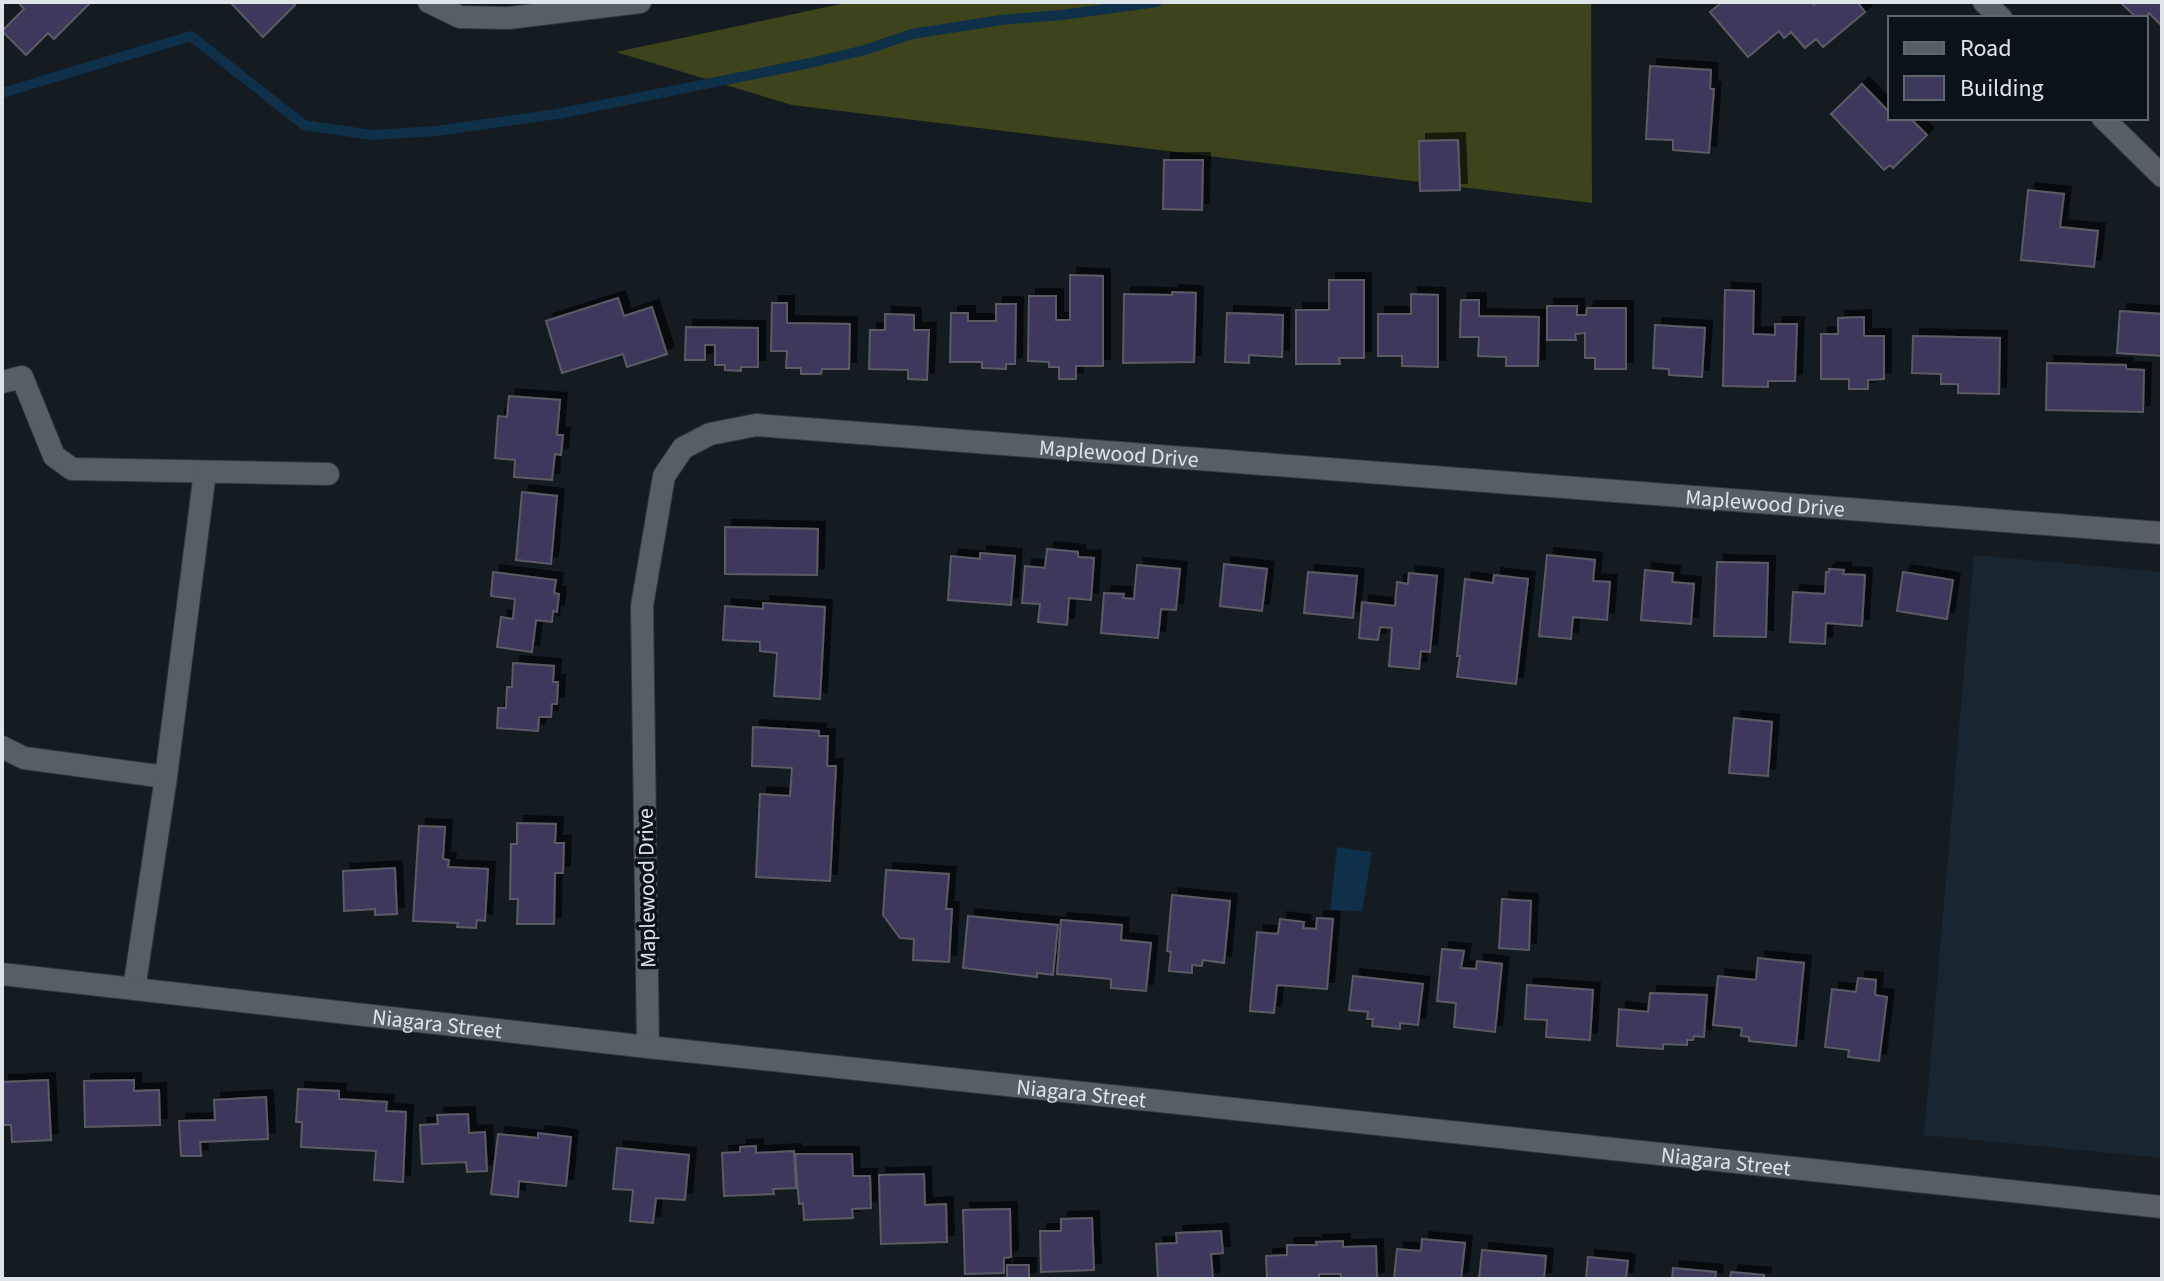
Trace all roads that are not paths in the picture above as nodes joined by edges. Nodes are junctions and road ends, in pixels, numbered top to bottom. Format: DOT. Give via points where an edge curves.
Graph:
graph roads {
  1 [pos="429,2"];
  2 [pos="640,2"];
  3 [pos="1984,2"];
  4 [pos="1999,16"];
  5 [pos="2105,120"];
  6 [pos="2162,176"];
  7 [pos="2,382"];
  8 [pos="205,472"];
  9 [pos="328,474"];
  10 [pos="2162,533"];
  11 [pos="2,747"];
  12 [pos="166,777"];
  13 [pos="2,974"];
  14 [pos="134,989"];
  15 [pos="648,1047"];
  16 [pos="2162,1207"];
  1 -- 2 [label="street" via="460,17 508,18"];
  3 -- 4 [label="street"];
  5 -- 6 [label="street"];
  7 -- 8 [label="street" via="22,377 54,456 72,469"];
  8 -- 9 [label="street"];
  8 -- 12 [label="street"];
  10 -- 15 [label="street, Maplewood Drive" via="756,425 710,434 683,448 664,476 642,606"];
  11 -- 12 [label="street" via="24,758"];
  12 -- 14 [label="street"];
  13 -- 14 [label="street, Niagara Street"];
  14 -- 15 [label="street, Niagara Street"];
  15 -- 16 [label="street, Niagara Street"];
}
